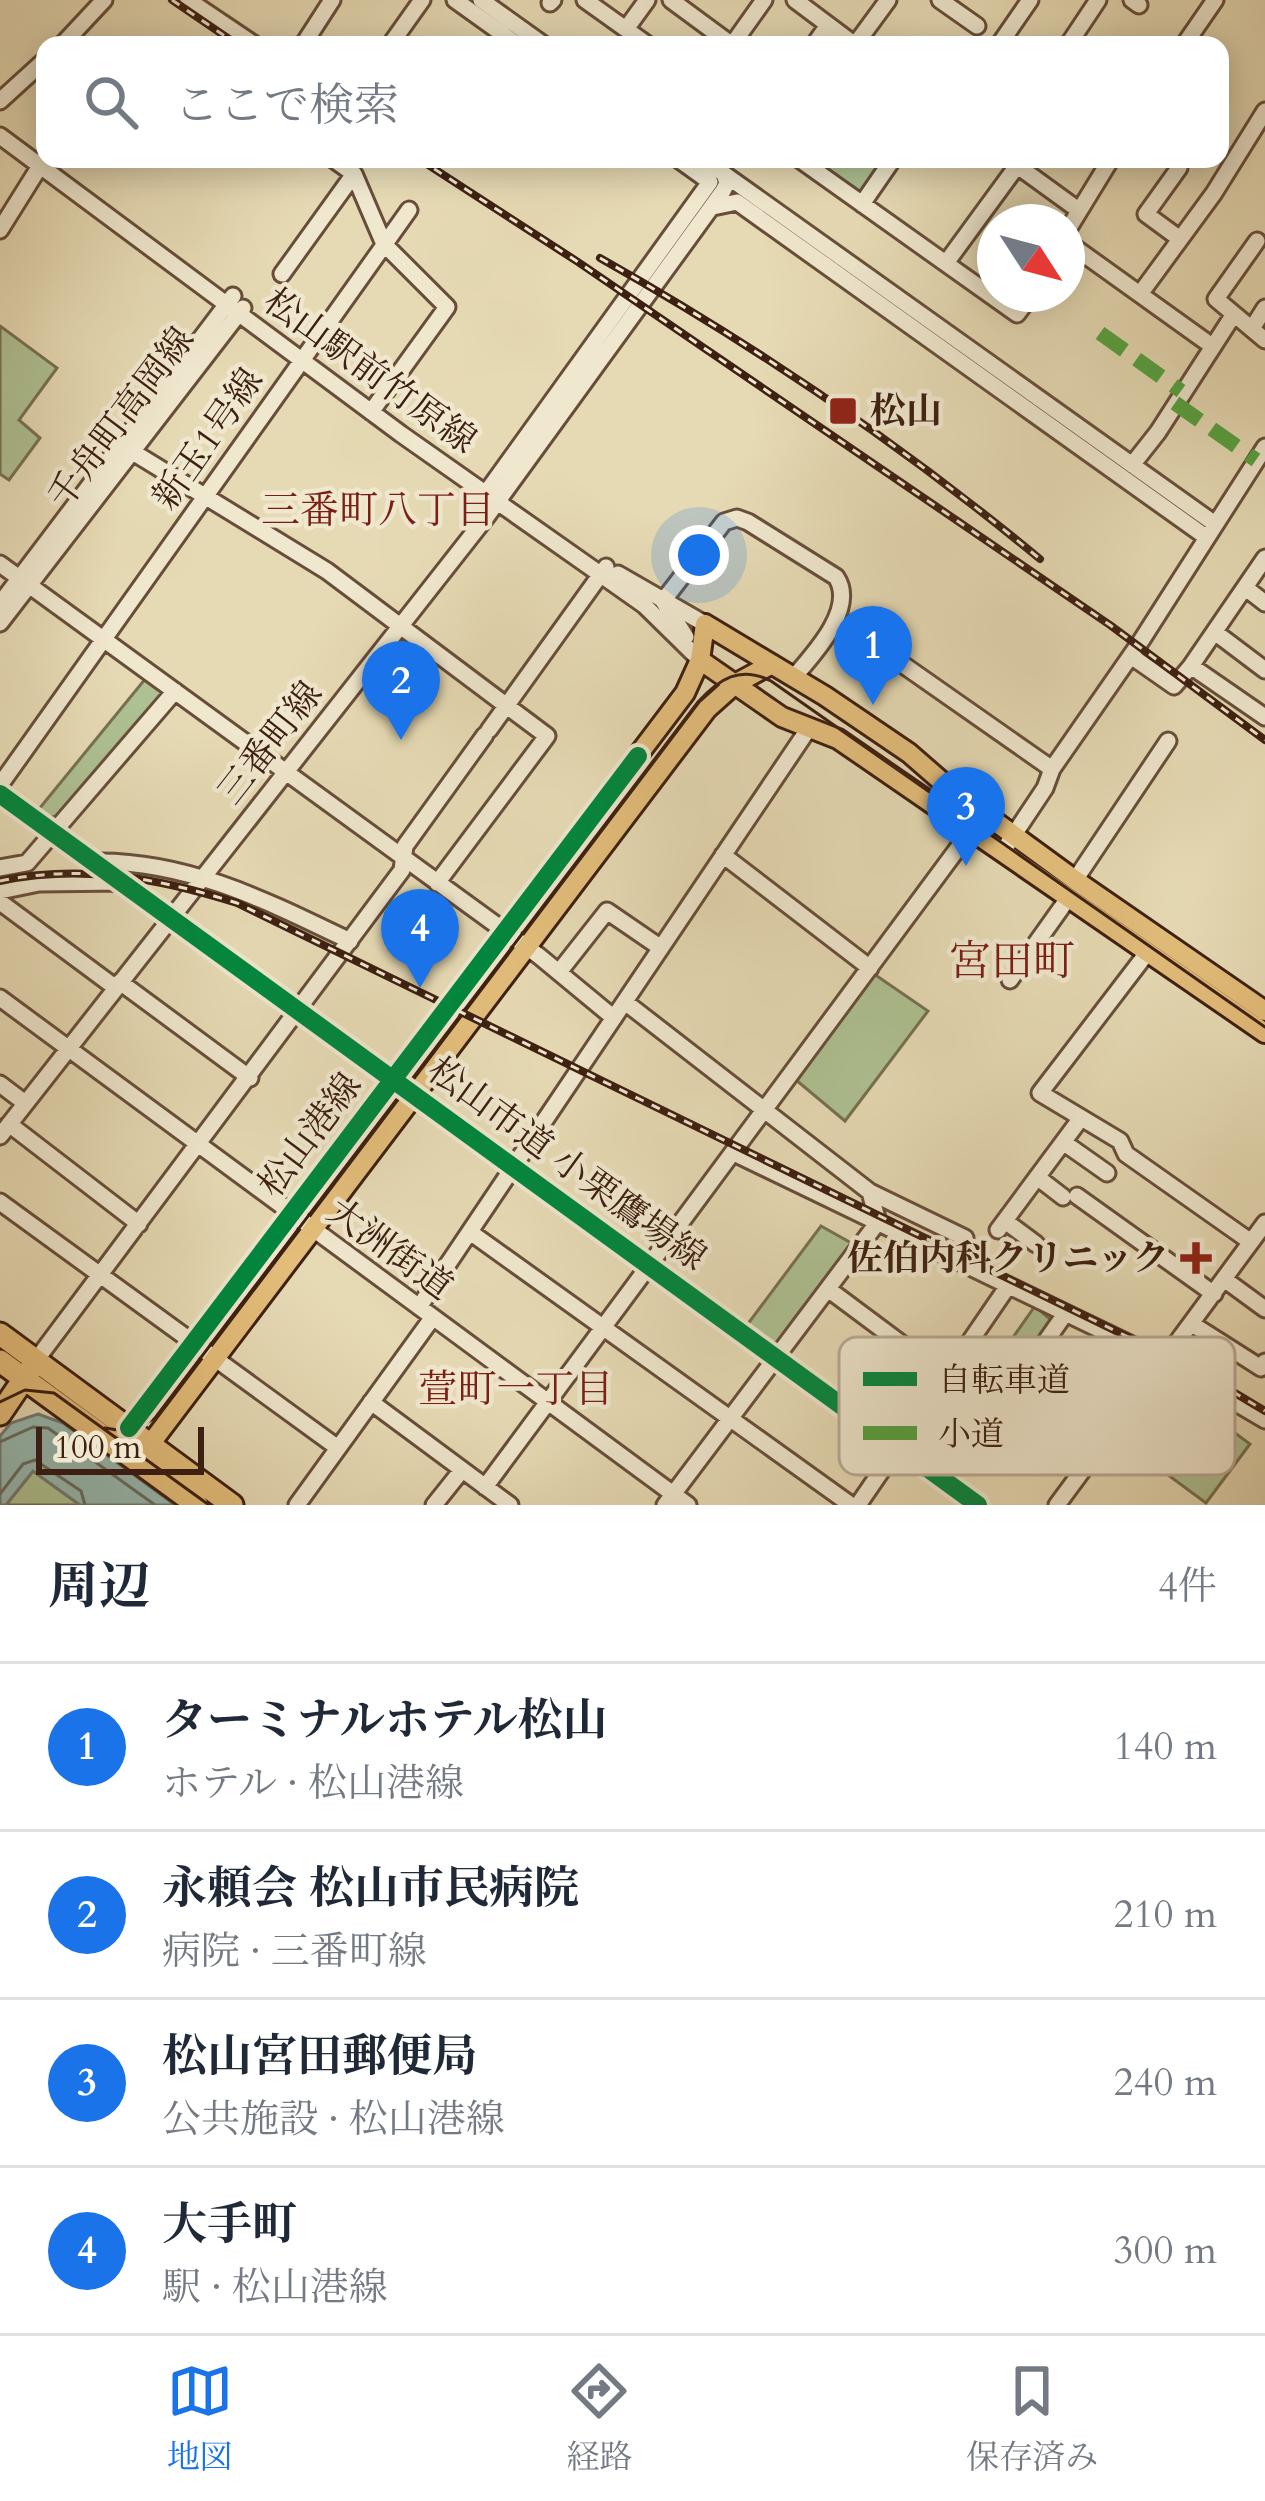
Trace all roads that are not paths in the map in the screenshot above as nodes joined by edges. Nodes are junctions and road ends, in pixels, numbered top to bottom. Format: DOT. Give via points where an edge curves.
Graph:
graph roads {
  1 [pos="104,0"];
  2 [pos="188,0"];
  3 [pos="332,0"];
  4 [pos="422,0"];
  5 [pos="455,0"];
  6 [pos="482,0"];
  7 [pos="585,0"];
  8 [pos="647,0"];
  9 [pos="671,0"];
  10 [pos="764,0"];
  11 [pos="795,0"];
  12 [pos="888,0"];
  13 [pos="940,0"];
  14 [pos="1030,0"];
  15 [pos="1215,0"];
  16 [pos="1093,2"];
  17 [pos="828,25"];
  18 [pos="977,26"];
  19 [pos="626,29"];
  20 [pos="70,36"];
  21 [pos="242,36"];
  22 [pos="309,36"];
  23 [pos="396,36"];
  24 [pos="505,36"];
  25 [pos="532,36"];
  26 [pos="636,36"];
  27 [pos="720,36"];
  28 [pos="738,36"];
  29 [pos="820,36"];
  30 [pos="843,36"];
  31 [pos="862,36"];
  32 [pos="1004,36"];
  33 [pos="1073,36"];
  34 [pos="1190,36"];
  35 [pos="36,68"];
  36 [pos="0,101"];
  37 [pos="1265,111"];
  38 [pos="0,124"];
  39 [pos="0,136"];
  40 [pos="36,153"];
  41 [pos="36,155"];
  42 [pos="1229,165"];
  43 [pos="40,168"];
  44 [pos="56,168"];
  45 [pos="345,168"];
  46 [pos="693,168"];
  47 [pos="709,168"];
  48 [pos="812,168"];
  49 [pos="887,168"];
  50 [pos="1009,168"];
  51 [pos="1021,168"];
  52 [pos="1105,168"];
  53 [pos="1227,168"];
  54 [pos="352,173"];
  55 [pos="1170,174"];
  56 [pos="719,182"];
  57 [pos="862,204"];
  58 [pos="1070,204"];
  59 [pos="1080,204"];
  60 [pos="710,208"];
  61 [pos="409,210"];
  62 [pos="0,230"];
  63 [pos="1180,238"];
  64 [pos="1257,241"];
  65 [pos="384,244"];
  66 [pos="1085,255"];
  67 [pos="946,263"];
  68 [pos="282,274"];
  69 [pos="977,285"];
  70 [pos="1140,294"];
  71 [pos="236,304"];
  72 [pos="1265,308"];
  73 [pos="1234,314"];
  74 [pos="1259,334"];
  75 [pos="1212,346"];
  76 [pos="304,356"];
  77 [pos="374,408"];
  78 [pos="1265,447"];
  79 [pos="128,450"];
  80 [pos="1132,465"];
  81 [pos="1259,469"];
  82 [pos="494,493"];
  83 [pos="203,497"];
  84 [pos="1211,531"];
  85 [pos="1265,558"];
  86 [pos="0,564"];
  87 [pos="603,571"];
  88 [pos="24,582"];
  89 [pos="1247,589"];
  90 [pos="663,601"];
  91 [pos="1265,603"];
  92 [pos="0,604"];
  93 [pos="0,623"];
  94 [pos="705,624"];
  95 [pos="399,626"];
  96 [pos="1216,633"];
  97 [pos="103,639"];
  98 [pos="872,643"];
  99 [pos="1131,656"];
  100 [pos="700,660"];
  101 [pos="772,664"];
  102 [pos="1191,666"];
  103 [pos="1265,670"];
  104 [pos="793,678"];
  105 [pos="735,684"];
  106 [pos="175,691"];
  107 [pos="825,696"];
  108 [pos="507,704"];
  109 [pos="1265,717"];
  110 [pos="809,728"];
  111 [pos="1168,741"];
  112 [pos="1052,769"];
  113 [pos="286,771"];
  114 [pos="0,790"];
  115 [pos="984,813"];
  116 [pos="51,831"];
  117 [pos="973,831"];
  118 [pos="1008,842"];
  119 [pos="723,855"];
  120 [pos="406,858"];
  121 [pos="94,862"];
  122 [pos="0,868"];
  123 [pos="203,877"];
  124 [pos="122,882"];
  125 [pos="437,883"];
  126 [pos="1072,889"];
  127 [pos="0,891"];
  128 [pos="0,902"];
  129 [pos="172,916"];
  130 [pos="505,933"];
  131 [pos="350,941"];
  132 [pos="525,948"];
  133 [pos="661,948"];
  134 [pos="1147,952"];
  135 [pos="870,968"];
  136 [pos="559,972"];
  137 [pos="1010,980"];
  138 [pos="118,985"];
  139 [pos="0,998"];
  140 [pos="625,1002"];
  141 [pos="300,1010"];
  142 [pos="1265,1010"];
  143 [pos="614,1018"];
  144 [pos="1265,1033"];
  145 [pos="68,1048"];
  146 [pos="250,1078"];
  147 [pos="394,1078"];
  148 [pos="0,1084"];
  149 [pos="416,1094"];
  150 [pos="25,1103"];
  151 [pos="765,1111"];
  152 [pos="1081,1118"];
  153 [pos="5,1130"];
  154 [pos="1063,1142"];
  155 [pos="199,1145"];
  156 [pos="734,1154"];
  157 [pos="515,1166"];
  158 [pos="1107,1173"];
  159 [pos="1037,1177"];
  160 [pos="870,1192"];
  161 [pos="0,1202"];
  162 [pos="292,1214"];
  163 [pos="878,1222"];
  164 [pos="1265,1223"];
  165 [pos="140,1225"];
  166 [pos="312,1228"];
  167 [pos="470,1232"];
  168 [pos="965,1238"];
  169 [pos="1251,1242"];
  170 [pos="1036,1244"];
  171 [pos="650,1266"];
  172 [pos="100,1276"];
  173 [pos="1008,1286"];
  174 [pos="1219,1287"];
  175 [pos="828,1289"];
  176 [pos="1265,1309"];
  177 [pos="426,1312"];
  178 [pos="1065,1314"];
  179 [pos="1192,1324"];
  180 [pos="604,1329"];
  181 [pos="0,1334"];
  182 [pos="892,1337"];
  183 [pos="973,1337"];
  184 [pos="1049,1337"];
  185 [pos="1114,1337"];
  186 [pos="1183,1337"];
  187 [pos="1212,1337"];
  188 [pos="193,1344"];
  189 [pos="1235,1351"];
  190 [pos="776,1358"];
  191 [pos="214,1359"];
  192 [pos="1265,1363"];
  193 [pos="14,1369"];
  194 [pos="52,1400"];
  195 [pos="371,1402"];
  196 [pos="548,1402"];
  197 [pos="1235,1402"];
  198 [pos="839,1404"];
  199 [pos="4,1409"];
  200 [pos="732,1418"];
  201 [pos="1265,1420"];
  202 [pos="129,1427"];
  203 [pos="151,1444"];
  204 [pos="114,1446"];
  205 [pos="338,1448"];
  206 [pos="137,1462"];
  207 [pos="462,1469"];
  208 [pos="877,1475"];
  209 [pos="937,1475"];
  210 [pos="1080,1475"];
  211 [pos="485,1487"];
  212 [pos="675,1502"];
  213 [pos="196,1505"];
  214 [pos="232,1505"];
  215 [pos="297,1505"];
  216 [pos="434,1505"];
  217 [pos="510,1505"];
  218 [pos="854,1505"];
  219 [pos="978,1505"];
  220 [pos="1057,1505"];
  1 -- 20 [label="street"];
  2 -- 21 [label="street"];
  3 -- 22 [label="street"];
  4 -- 23 [label="street"];
  5 -- 24 [label="street"];
  6 -- 25 [label="street"];
  7 -- 19 [label="street"];
  8 -- 19 [label="street"];
  9 -- 27 [label="street"];
  10 -- 28 [label="street"];
  11 -- 17 [label="street"];
  12 -- 31 [label="street"];
  13 -- 18 [label="street"];
  14 -- 32 [label="street"];
  15 -- 34 [label="street"];
  16 -- 33 [label="street"];
  17 -- 29 [label="street"];
  17 -- 30 [label="street"];
  19 -- 26 [label="street"];
  35 -- 36 [label="street"];
  37 -- 42 [label="street"];
  38 -- 40 [label="street, 松山駅前竹原線"];
  39 -- 41 [label="street, 松山駅前竹原線"];
  43 -- 62 [label="street"];
  44 -- 71 [label="street, 松山駅前竹原線"];
  45 -- 54 [label="street"];
  46 -- 56 [label="street"];
  47 -- 56 [label="street"];
  48 -- 57 [label="street"];
  49 -- 57 [label="street"];
  50 -- 67 [label="street"];
  51 -- 58 [label="street"];
  52 -- 59 [label="street"];
  53 -- 63 [label="street"];
  54 -- 65 [label="street"];
  54 -- 68 [label="street"];
  55 -- 63 [label="street" via="1146,214"];
  56 -- 60 [label="street, 三番町線"];
  56 -- 80 [label="street"];
  56 -- 82 [label="street, 三番町線"];
  57 -- 67 [label="street"];
  60 -- 82 [label="street, 三番町線"];
  60 -- 84 [label="street" via="737,202"];
  61 -- 65 [label="street, 新玉1号線"];
  63 -- 70 [label="street"];
  64 -- 73 [label="street" via="1216,299"];
  65 -- 76 [label="street, 新玉1号線"];
  65 -- 77 [label="street" via="447,307"];
  66 -- 70 [label="street"];
  67 -- 69 [label="street"];
  70 -- 75 [label="street"];
  71 -- 76 [label="street, 松山駅前竹原線"];
  71 -- 79 [label="street, 千舟町高岡線"];
  72 -- 74 [label="street"];
  73 -- 74 [label="street"];
  73 -- 75 [label="street"];
  75 -- 80 [label="street"];
  76 -- 77 [label="street, 松山駅前竹原線"];
  76 -- 83 [label="street, 新玉1号線"];
  77 -- 82 [label="street, 松山駅前竹原線"];
  78 -- 81 [label="street"];
  79 -- 83 [label="street"];
  79 -- 88 [label="street, 千舟町高岡線"];
  80 -- 84 [label="street"];
  81 -- 84 [label="street"];
  82 -- 87 [label="street, 松山駅前竹原線"];
  82 -- 95 [label="street, 三番町線"];
  83 -- 95 [label="street"];
  83 -- 97 [label="street, 新玉1号線"];
  84 -- 99 [label="street"];
  85 -- 89 [label="street"];
  86 -- 88 [label="street"];
  87 -- 90 [label="street, 松山駅前竹原線"];
  87 -- 100 [label="street, 松山駅前竹原線"];
  87 -- 108 [label="street"];
  88 -- 92 [label="street, 千舟町高岡線"];
  88 -- 93 [label="street, 千舟町高岡線"];
  88 -- 97 [label="street"];
  89 -- 91 [label="street"];
  89 -- 96 [label="street"];
  90 -- 94 [label="street, 松山駅前竹原線"];
  90 -- 100 [label="street"];
  90 -- 104 [label="street" via="724,523 748,522 836,577 844,592 843,608"];
  94 -- 100 [label="main road, 松山港線"];
  94 -- 101 [label="main road"];
  95 -- 108 [label="street"];
  95 -- 113 [label="street, 三番町線"];
  96 -- 102 [label="street"];
  96 -- 103 [label="street"];
  97 -- 106 [label="street"];
  97 -- 114 [label="street, 新玉1号線"];
  98 -- 112 [label="street"];
  99 -- 102 [label="street" via="1174,686"];
  99 -- 112 [label="street"];
  100 -- 105 [label="main road"];
  100 -- 130 [label="main road, 松山港線" via="685,693"];
  101 -- 104 [label="main road"];
  101 -- 105 [label="main road, 松山港線"];
  102 -- 109 [label="street"];
  104 -- 105 [label="main road"];
  104 -- 107 [label="main road"];
  105 -- 110 [label="main road"];
  105 -- 132 [label="main road, 松山港線" via="706,709"];
  106 -- 113 [label="street"];
  106 -- 116 [label="street"];
  107 -- 110 [label="main road"];
  107 -- 115 [label="main road"];
  108 -- 120 [label="street" via="405,846"];
  108 -- 125 [label="street" via="547,736"];
  110 -- 117 [label="main road" via="838,739"];
  110 -- 119 [label="street"];
  111 -- 126 [label="street"];
  112 -- 118 [label="street"];
  113 -- 120 [label="street"];
  113 -- 123 [label="street, 三番町線"];
  114 -- 116 [label="street, 松山市道 小栗鷹場線"];
  115 -- 117 [label="street"];
  115 -- 118 [label="main road"];
  116 -- 121 [label="street, 松山市道 小栗鷹場線"];
  116 -- 122 [label="street" via="27,862"];
  117 -- 118 [label="main road"];
  117 -- 135 [label="street"];
  118 -- 126 [label="main road"];
  119 -- 133 [label="street"];
  119 -- 135 [label="street"];
  120 -- 125 [label="street"];
  120 -- 131 [label="street"];
  121 -- 123 [label="street"];
  121 -- 124 [label="street, 松山市道 小栗鷹場線"];
  123 -- 129 [label="street, 三番町線"];
  123 -- 131 [label="street"];
  124 -- 127 [label="street"];
  124 -- 129 [label="street, 松山市道 小栗鷹場線"];
  125 -- 130 [label="street"];
  126 -- 134 [label="main road"];
  126 -- 137 [label="street"];
  126 -- 142 [label="main road"];
  128 -- 138 [label="street"];
  129 -- 138 [label="street, 三番町線"];
  129 -- 141 [label="street, 松山市道 小栗鷹場線"];
  130 -- 132 [label="street"];
  130 -- 147 [label="main road, 松山港線"];
  131 -- 141 [label="street"];
  132 -- 136 [label="street"];
  132 -- 149 [label="main road, 松山港線"];
  133 -- 136 [label="street" via="607,911"];
  133 -- 140 [label="street"];
  134 -- 144 [label="main road"];
  134 -- 152 [label="street" via="1040,1093"];
  135 -- 151 [label="street"];
  136 -- 143 [label="street"];
  138 -- 145 [label="street, 三番町線"];
  138 -- 146 [label="street"];
  139 -- 145 [label="street, 大洲街道"];
  140 -- 143 [label="street"];
  140 -- 151 [label="street"];
  141 -- 146 [label="street"];
  141 -- 147 [label="street, 松山市道 小栗鷹場線"];
  143 -- 157 [label="street"];
  145 -- 150 [label="street, 三番町線"];
  145 -- 155 [label="street, 大洲街道"];
  146 -- 155 [label="street"];
  147 -- 149 [label="street, 松山市道 小栗鷹場線"];
  147 -- 162 [label="main road, 松山港線"];
  148 -- 150 [label="street"];
  149 -- 157 [label="street, 松山市道 小栗鷹場線"];
  149 -- 166 [label="main road, 松山港線"];
  150 -- 153 [label="street, 三番町線"];
  151 -- 156 [label="street"];
  151 -- 160 [label="street"];
  152 -- 154 [label="street"];
  152 -- 169 [label="street"];
  153 -- 165 [label="street"];
  154 -- 158 [label="street"];
  154 -- 159 [label="street"];
  155 -- 162 [label="street, 大洲街道"];
  155 -- 165 [label="street"];
  156 -- 163 [label="street"];
  156 -- 171 [label="street"];
  157 -- 167 [label="street"];
  157 -- 171 [label="street, 松山市道 小栗鷹場線"];
  159 -- 170 [label="street" via="1001,1226"];
  159 -- 174 [label="street"];
  160 -- 163 [label="street"];
  160 -- 168 [label="street"];
  161 -- 172 [label="street"];
  162 -- 166 [label="street, 大洲街道"];
  162 -- 188 [label="main road, 松山港線"];
  163 -- 173 [label="street"];
  163 -- 175 [label="street"];
  164 -- 169 [label="street"];
  165 -- 172 [label="street"];
  166 -- 177 [label="street, 大洲街道"];
  166 -- 191 [label="main road, 松山港線"];
  167 -- 177 [label="street"];
  167 -- 180 [label="street"];
  169 -- 174 [label="street"];
  171 -- 180 [label="street"];
  171 -- 190 [label="street, 松山市道 小栗鷹場線"];
  172 -- 188 [label="street"];
  172 -- 193 [label="street"];
  173 -- 178 [label="street"];
  173 -- 183 [label="street"];
  174 -- 176 [label="street"];
  174 -- 179 [label="street"];
  175 -- 182 [label="street"];
  175 -- 190 [label="street"];
  177 -- 195 [label="street"];
  177 -- 196 [label="street, 大洲街道"];
  178 -- 184 [label="street"];
  178 -- 185 [label="street"];
  179 -- 186 [label="street"];
  179 -- 187 [label="street"];
  180 -- 196 [label="street"];
  180 -- 200 [label="street"];
  181 -- 193 [label="highway"];
  188 -- 191 [label="street"];
  188 -- 202 [label="main road, 松山港線"];
  189 -- 192 [label="street" via="1261,1368"];
  190 -- 198 [label="street, 松山市道 小栗鷹場線"];
  190 -- 200 [label="street"];
  191 -- 203 [label="main road, 松山港線"];
  191 -- 205 [label="street"];
  193 -- 194 [label="highway"];
  193 -- 199 [label="highway"];
  193 -- 202 [label="highway"];
  194 -- 199 [label="highway" via="32,1397"];
  194 -- 204 [label="highway"];
  195 -- 205 [label="street"];
  195 -- 207 [label="street"];
  196 -- 211 [label="street"];
  196 -- 212 [label="street, 大洲街道"];
  197 -- 201 [label="street"];
  200 -- 212 [label="street"];
  200 -- 218 [label="street"];
  202 -- 203 [label="highway"];
  202 -- 204 [label="main road, 松山港線"];
  203 -- 206 [label="main road, 松山港線"];
  203 -- 214 [label="highway"];
  204 -- 206 [label="highway"];
  205 -- 215 [label="street"];
  206 -- 213 [label="highway"];
  207 -- 211 [label="street"];
  207 -- 216 [label="street"];
  208 -- 218 [label="street"];
  209 -- 219 [label="street, 松山市道 小栗鷹場線"];
  210 -- 220 [label="street"];
  211 -- 217 [label="street"];
}
